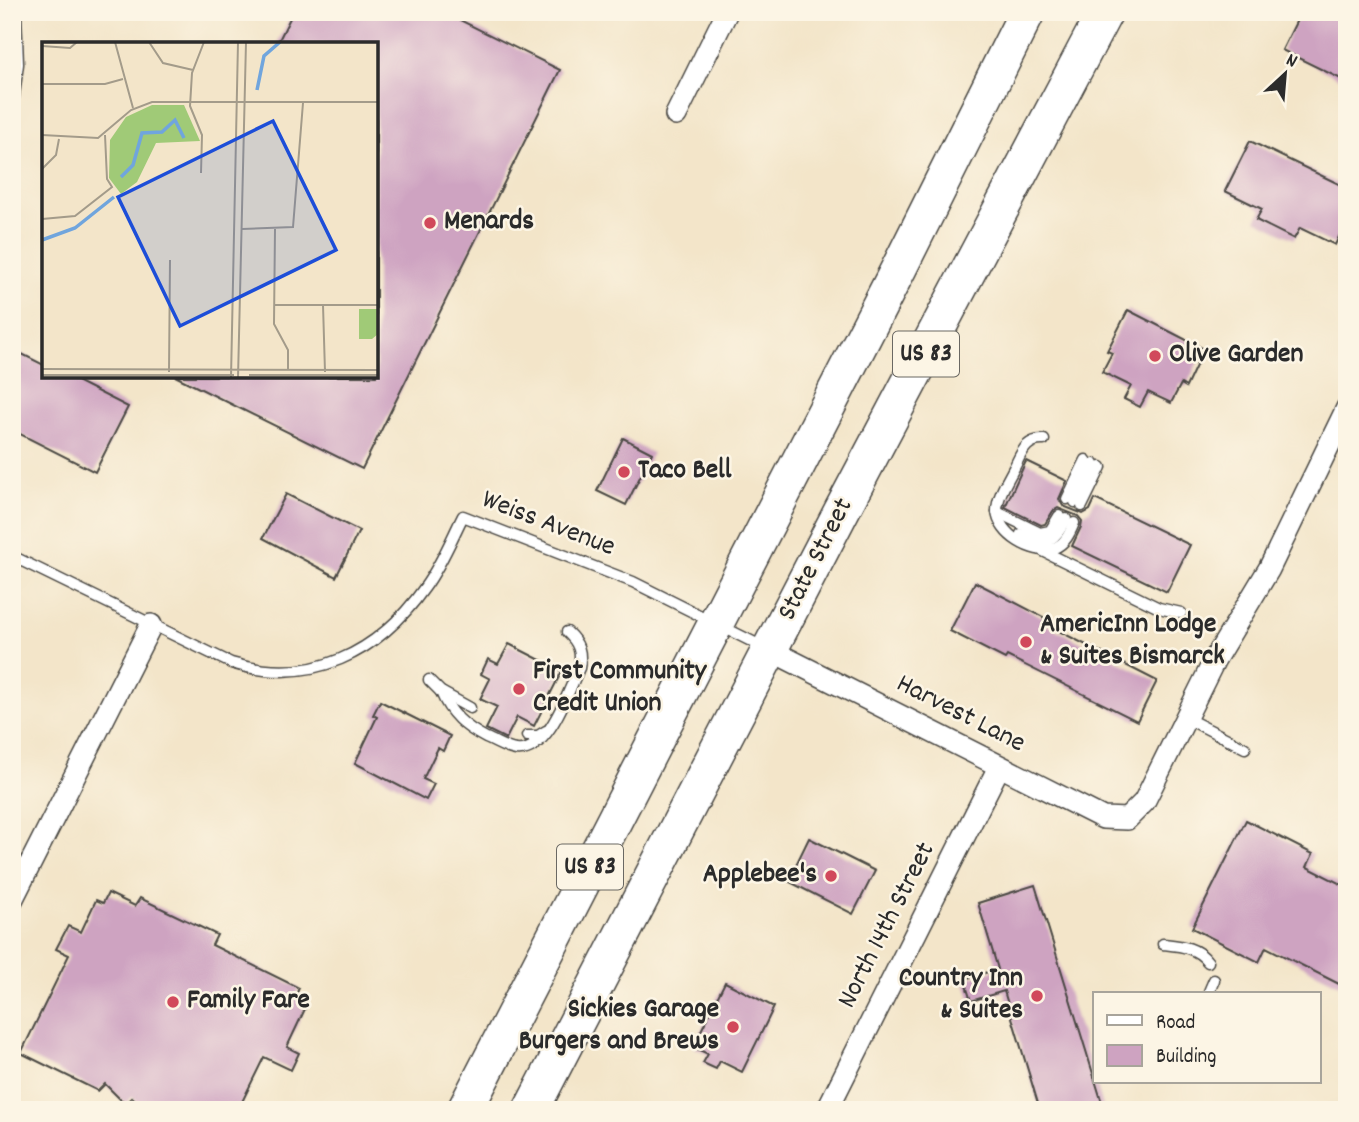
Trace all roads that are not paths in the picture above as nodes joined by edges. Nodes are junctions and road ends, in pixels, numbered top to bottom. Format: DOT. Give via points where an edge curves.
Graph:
graph roads {
  1 [pos="16,12"];
  2 [pos="727,12"];
  3 [pos="1027,12"];
  4 [pos="1105,12"];
  5 [pos="12,111"];
  6 [pos="676,116"];
  7 [pos="1347,408"];
  8 [pos="1044,440"];
  9 [pos="1094,464"];
  10 [pos="998,516"];
  11 [pos="1038,549"];
  12 [pos="12,556"];
  13 [pos="1181,613"];
  14 [pos="716,624"];
  15 [pos="150,625"];
  16 [pos="567,632"];
  17 [pos="770,650"];
  18 [pos="429,680"];
  19 [pos="441,692"];
  20 [pos="472,704"];
  21 [pos="1186,718"];
  22 [pos="554,720"];
  23 [pos="530,732"];
  24 [pos="1245,748"];
  25 [pos="999,767"];
  26 [pos="12,900"];
  27 [pos="1163,944"];
  28 [pos="1208,962"];
  29 [pos="1214,980"];
  30 [pos="1209,992"];
  31 [pos="465,1110"];
  32 [pos="531,1110"];
  33 [pos="827,1110"];
  1 -- 5 [label="lane" via="18,64"];
  2 -- 6 [label="street"];
  3 -- 14 [label="highway, US 83"];
  4 -- 17 [label="highway, State Street / US 83"];
  7 -- 21 [label="street" via="1269,569"];
  8 -- 10 [label="lane" via="1033,440 1024,448 999,499"];
  9 -- 9 [label="lane" via="1075,502"];
  10 -- 11 [label="lane" via="1007,534"];
  10 -- 11 [label="lane" via="1040,533 1066,520 1069,535 1052,549"];
  11 -- 13 [label="lane" via="1159,608"];
  12 -- 15 [label="lane, Weiss Avenue"];
  14 -- 15 [label="lane, Weiss Avenue" via="633,582 463,516 413,603 383,634 334,662 295,671 247,668"];
  14 -- 17 [label="lane, Weiss Avenue"];
  14 -- 31 [label="highway, US 83"];
  15 -- 26 [label="street"];
  16 -- 22 [label="lane" via="579,645 581,660"];
  17 -- 25 [label="street, Harvest Lane"];
  17 -- 32 [label="highway, State Street / US 83"];
  18 -- 19 [label="lane"];
  19 -- 20 [label="lane"];
  19 -- 22 [label="lane" via="464,724 507,748 535,747"];
  21 -- 24 [label="lane"];
  21 -- 25 [label="street, Harvest Lane" via="1144,802 1127,819 1103,818"];
  22 -- 23 [label="lane"];
  25 -- 33 [label="street, North 14th Street"];
  27 -- 28 [label="lane" via="1202,953"];
  29 -- 30 [label="lane"];
}
